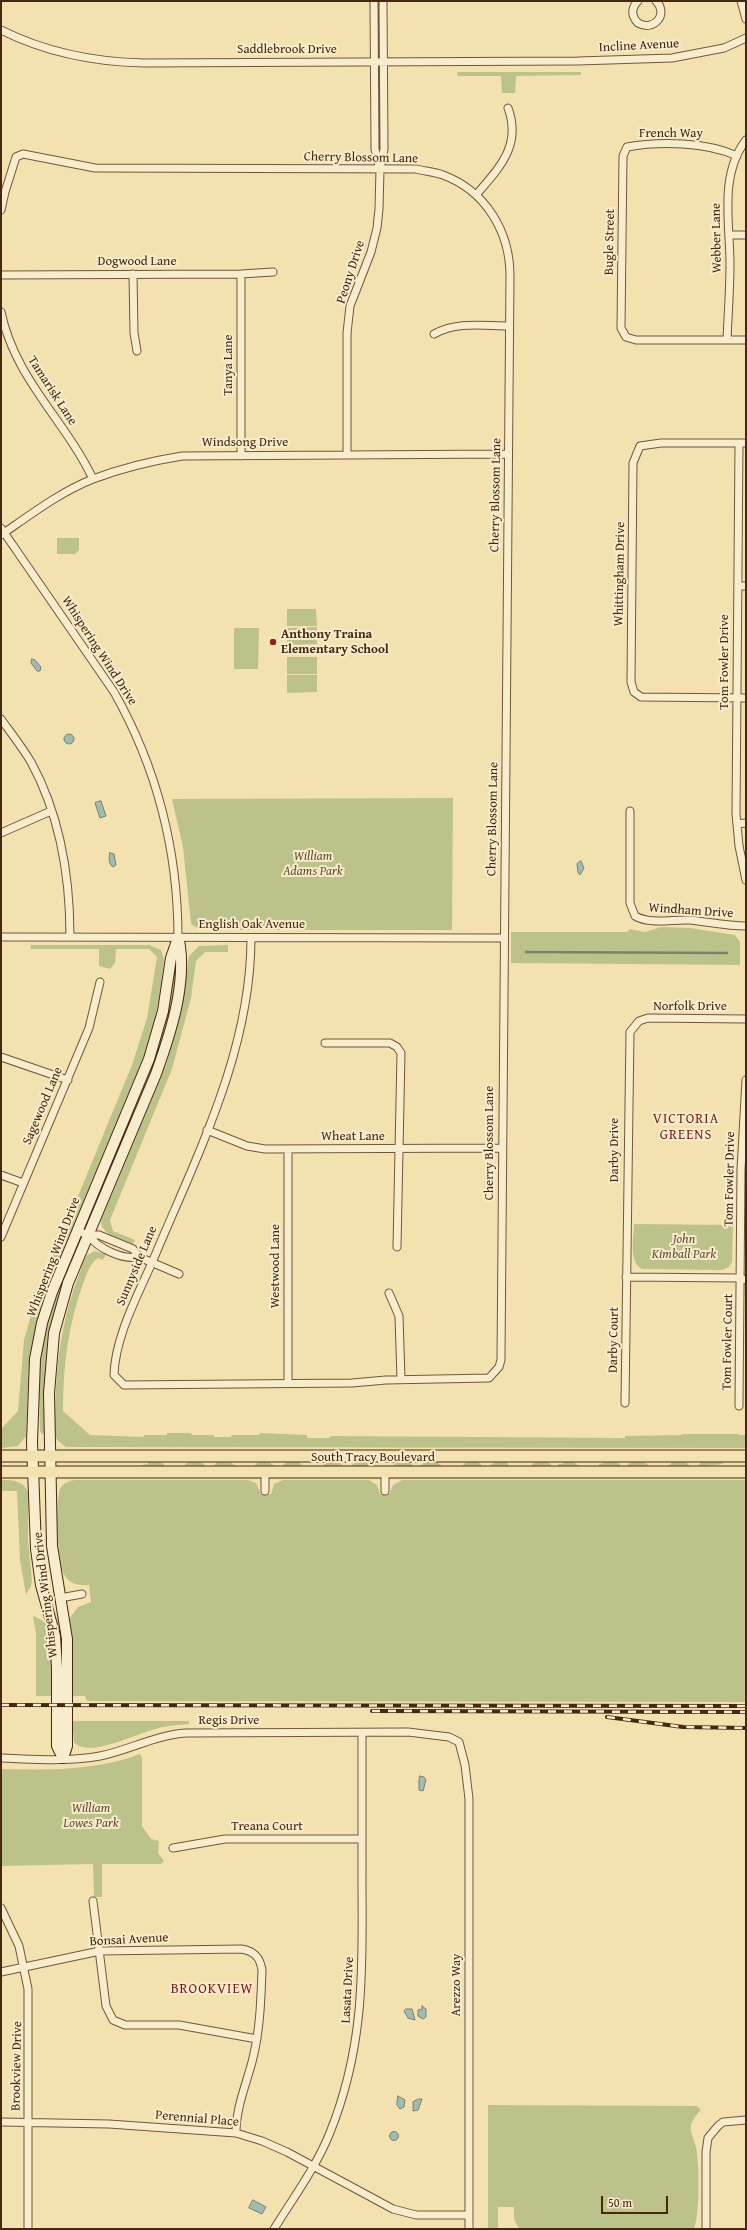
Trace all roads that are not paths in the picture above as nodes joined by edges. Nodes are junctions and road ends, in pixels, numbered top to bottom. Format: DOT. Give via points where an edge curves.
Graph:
graph roads {
  1 [pos="374,1"];
  2 [pos="384,1"];
  3 [pos="637,1"];
  4 [pos="656,1"];
  5 [pos="741,1"];
  6 [pos="746,19"];
  7 [pos="1,30"];
  8 [pos="746,38"];
  9 [pos="578,61"];
  10 [pos="374,62"];
  11 [pos="384,62"];
  12 [pos="508,108"];
  13 [pos="746,140"];
  14 [pos="627,148"];
  15 [pos="737,156"];
  16 [pos="380,169"];
  17 [pos="476,195"];
  18 [pos="1,210"];
  19 [pos="729,235"];
  20 [pos="746,236"];
  21 [pos="273,272"];
  22 [pos="133,274"];
  23 [pos="241,274"];
  24 [pos="1,275"];
  25 [pos="1,312"];
  26 [pos="509,326"];
  27 [pos="434,334"];
  28 [pos="727,340"];
  29 [pos="746,340"];
  30 [pos="137,351"];
  31 [pos="743,443"];
  32 [pos="347,454"];
  33 [pos="508,454"];
  34 [pos="241,456"];
  35 [pos="93,479"];
  36 [pos="2,532"];
  37 [pos="738,586"];
  38 [pos="746,586"];
  39 [pos="737,698"];
  40 [pos="746,698"];
  41 [pos="1,719"];
  42 [pos="51,811"];
  43 [pos="630,811"];
  44 [pos="746,823"];
  45 [pos="737,824"];
  46 [pos="1,833"];
  47 [pos="746,880"];
  48 [pos="746,926"];
  49 [pos="70,937"];
  50 [pos="1,938"];
  51 [pos="178,938"];
  52 [pos="251,938"];
  53 [pos="504,938"];
  54 [pos="100,982"];
  55 [pos="746,1019"];
  56 [pos="635,1024"];
  57 [pos="325,1043"];
  58 [pos="1,1057"];
  59 [pos="68,1080"];
  60 [pos="746,1080"];
  61 [pos="207,1130"];
  62 [pos="398,1148"];
  63 [pos="502,1148"];
  64 [pos="288,1149"];
  65 [pos="1,1175"];
  66 [pos="23,1183"];
  67 [pos="78,1231"];
  68 [pos="88,1235"];
  69 [pos="1,1237"];
  70 [pos="397,1248"];
  71 [pos="139,1257"];
  72 [pos="152,1263"];
  73 [pos="179,1274"];
  74 [pos="626,1277"];
  75 [pos="744,1278"];
  76 [pos="389,1293"];
  77 [pos="401,1379"];
  78 [pos="288,1383"];
  79 [pos="625,1403"];
  80 [pos="739,1406"];
  81 [pos="1,1456"];
  82 [pos="33,1456"];
  83 [pos="50,1456"];
  84 [pos="746,1456"];
  85 [pos="1,1472"];
  86 [pos="34,1472"];
  87 [pos="51,1472"];
  88 [pos="265,1472"];
  89 [pos="385,1472"];
  90 [pos="746,1472"];
  91 [pos="265,1491"];
  92 [pos="385,1491"];
  93 [pos="82,1594"];
  94 [pos="60,1598"];
  95 [pos="362,1733"];
  96 [pos="459,1742"];
  97 [pos="1,1758"];
  98 [pos="63,1758"];
  99 [pos="362,1839"];
  100 [pos="173,1848"];
  101 [pos="93,1901"];
  102 [pos="1,1908"];
  103 [pos="100,1951"];
  104 [pos="24,1967"];
  105 [pos="1,1972"];
  106 [pos="257,2039"];
  107 [pos="746,2120"];
  108 [pos="1,2122"];
  109 [pos="28,2122"];
  110 [pos="236,2133"];
  111 [pos="314,2166"];
  112 [pos="469,2215"];
  113 [pos="28,2229"];
  114 [pos="274,2229"];
  115 [pos="469,2229"];
  116 [pos="706,2229"];
  1 -- 10 [label="street, Peony Drive"];
  2 -- 11 [label="street, Peony Drive"];
  3 -- 4 [label="street" via="632,10 634,20 642,26 656,23 661,15 660,6"];
  5 -- 6 [label="street"];
  7 -- 10 [label="street, Saddlebrook Drive" via="50,50 106,61"];
  8 -- 9 [label="street, Incline Avenue" via="724,48 672,58"];
  9 -- 11 [label="street, Saddlebrook Drive"];
  10 -- 11 [label="street, Saddlebrook Drive"];
  10 -- 16 [label="street, Peony Drive" via="375,150"];
  11 -- 16 [label="street, Peony Drive" via="384,150"];
  12 -- 17 [label="street" via="514,128 510,147 497,170"];
  13 -- 15 [label="street, Webber Lane"];
  14 -- 15 [label="street, French Way" via="703,145 721,148"];
  14 -- 28 [label="street, Bugle Street" via="623,156 621,328 626,337 636,340"];
  15 -- 19 [label="street, Webber Lane" via="729,179"];
  16 -- 17 [label="street, Cherry Blossom Lane" via="416,169 442,175"];
  16 -- 18 [label="street, Cherry Blossom Lane" via="95,168 23,154 16,157"];
  16 -- 32 [label="street, Peony Drive" via="377,228 371,252 350,306 347,333"];
  17 -- 26 [label="street, Cherry Blossom Lane" via="497,220 508,247"];
  19 -- 20 [label="street"];
  19 -- 28 [label="street, Webber Lane"];
  21 -- 23 [label="street, Dogwood Lane"];
  22 -- 23 [label="street, Dogwood Lane"];
  22 -- 24 [label="street, Dogwood Lane"];
  22 -- 30 [label="street" via="134,333"];
  23 -- 34 [label="street, Tanya Lane"];
  25 -- 35 [label="street, Tamarisk Lane" via="20,366 84,460"];
  26 -- 27 [label="street" via="460,326 443,329"];
  26 -- 33 [label="street, Cherry Blossom Lane"];
  28 -- 29 [label="street"];
  31 -- 37 [label="street, Tom Fowler Drive"];
  31 -- 39 [label="street, Whittingham Drive" via="649,443 640,446 633,463 630,682 634,692 641,697 655,698"];
  32 -- 33 [label="street, Windsong Drive"];
  32 -- 34 [label="street, Windsong Drive"];
  33 -- 53 [label="street, Cherry Blossom Lane"];
  34 -- 35 [label="street, Windsong Drive" via="182,456 141,463"];
  35 -- 36 [label="street, Windsong Drive" via="54,499"];
  36 -- 51 [label="street, Whispering Wind Drive" via="114,692 149,767 172,849"];
  37 -- 38 [label="street"];
  37 -- 39 [label="street, Tom Fowler Drive"];
  39 -- 40 [label="street"];
  39 -- 45 [label="street, Tom Fowler Drive"];
  41 -- 42 [label="street" via="31,762"];
  42 -- 46 [label="street"];
  42 -- 49 [label="street" via="68,879"];
  43 -- 48 [label="street, Windham Drive" via="630,903 635,916 648,921 692,920 717,925"];
  44 -- 45 [label="street"];
  45 -- 47 [label="street, Tom Fowler Drive"];
  49 -- 50 [label="street, English Oak Avenue"];
  49 -- 51 [label="street, English Oak Avenue"];
  51 -- 52 [label="street, English Oak Avenue"];
  51 -- 67 [label="street, Whispering Wind Drive" via="171,958 164,1005 150,1059"];
  51 -- 68 [label="street, Whispering Wind Drive" via="182,959 181,970 175,1011 165,1047"];
  52 -- 53 [label="street, English Oak Avenue"];
  52 -- 61 [label="street, Sunnyside Lane" via="250,973 244,1017 235,1054"];
  53 -- 63 [label="street, Cherry Blossom Lane"];
  54 -- 59 [label="street, Sagewood Lane" via="89,1028"];
  55 -- 56 [label="street, Norfolk Drive" via="648,1018"];
  56 -- 74 [label="street, Darby Drive" via="628,1037"];
  57 -- 62 [label="street" via="390,1043 398,1047 401,1053"];
  58 -- 59 [label="street"];
  59 -- 66 [label="street, Sagewood Lane"];
  60 -- 75 [label="street, Tom Fowler Drive" via="742,1158"];
  61 -- 64 [label="street, Wheat Lane" via="247,1146"];
  61 -- 72 [label="street, Sunnyside Lane"];
  62 -- 63 [label="street, Wheat Lane"];
  62 -- 64 [label="street, Wheat Lane"];
  62 -- 70 [label="street"];
  63 -- 77 [label="street, Cherry Blossom Lane" via="501,1360 495,1373 482,1379"];
  64 -- 78 [label="street, Westwood Lane"];
  65 -- 66 [label="street"];
  66 -- 69 [label="street, Sagewood Lane"];
  67 -- 68 [label="street"];
  67 -- 82 [label="street, Whispering Wind Drive" via="48,1302 39,1335 33,1381"];
  68 -- 71 [label="street" via="99,1235 133,1249"];
  68 -- 71 [label="street" via="95,1245 129,1259"];
  68 -- 83 [label="street, Whispering Wind Drive" via="68,1283 54,1333 49,1377"];
  71 -- 72 [label="street"];
  72 -- 73 [label="street"];
  72 -- 78 [label="street, Sunnyside Lane" via="139,1291 114,1365 114,1375 124,1385"];
  74 -- 75 [label="street"];
  74 -- 79 [label="street, Darby Court"];
  75 -- 80 [label="street, Tom Fowler Court"];
  76 -- 77 [label="street" via="399,1316"];
  77 -- 78 [label="street, Sunnyside Lane" via="352,1383"];
  81 -- 82 [label="main road, South Tracy Boulevard"];
  82 -- 83 [label="main road, South Tracy Boulevard"];
  82 -- 86 [label="street, Whispering Wind Drive"];
  83 -- 84 [label="main road, South Tracy Boulevard"];
  83 -- 87 [label="street, Whispering Wind Drive"];
  85 -- 86 [label="main road, South Tracy Boulevard"];
  86 -- 87 [label="main road, South Tracy Boulevard"];
  86 -- 98 [label="street, Whispering Wind Drive" via="36,1548 41,1585 55,1636 57,1746"];
  87 -- 88 [label="main road, South Tracy Boulevard"];
  87 -- 94 [label="street, Whispering Wind Drive" via="52,1546"];
  88 -- 89 [label="main road, South Tracy Boulevard"];
  88 -- 91 [label="street"];
  89 -- 90 [label="main road, South Tracy Boulevard"];
  89 -- 92 [label="street"];
  93 -- 94 [label="street"];
  94 -- 98 [label="street, Whispering Wind Drive" via="68,1661 67,1746"];
  95 -- 96 [label="street, Regis Drive" via="408,1732 449,1737"];
  95 -- 98 [label="street, Regis Drive" via="177,1734 100,1756"];
  95 -- 99 [label="street, Lasata Drive"];
  96 -- 112 [label="street, Arezzo Way" via="469,1798"];
  97 -- 98 [label="street, Regis Drive"];
  99 -- 100 [label="street, Treana Court" via="225,1839"];
  99 -- 111 [label="street, Lasata Drive" via="362,1980 357,2039 348,2081 335,2120"];
  101 -- 103 [label="street"];
  102 -- 104 [label="street, Brookview Drive" via="16,1938"];
  103 -- 104 [label="street, Bonsai Avenue"];
  103 -- 106 [label="street" via="107,2011 118,2023 179,2025"];
  103 -- 106 [label="street, Bonsai Avenue" via="241,1949 253,1952 258,1957 262,1970"];
  104 -- 105 [label="street, Bonsai Avenue"];
  104 -- 109 [label="street, Brookview Drive" via="29,2002"];
  106 -- 110 [label="street" via="241,2097"];
  107 -- 116 [label="street" via="731,2121 718,2126 708,2138"];
  108 -- 109 [label="street, Perennial Place"];
  109 -- 110 [label="street, Perennial Place" via="109,2124"];
  109 -- 113 [label="street, Brookview Drive"];
  110 -- 111 [label="street, Perennial Place" via="273,2145"];
  111 -- 112 [label="street, Perennial Place" via="400,2211 424,2216"];
  111 -- 114 [label="street, Lasata Drive"];
  112 -- 115 [label="street, Arezzo Way"];
}
